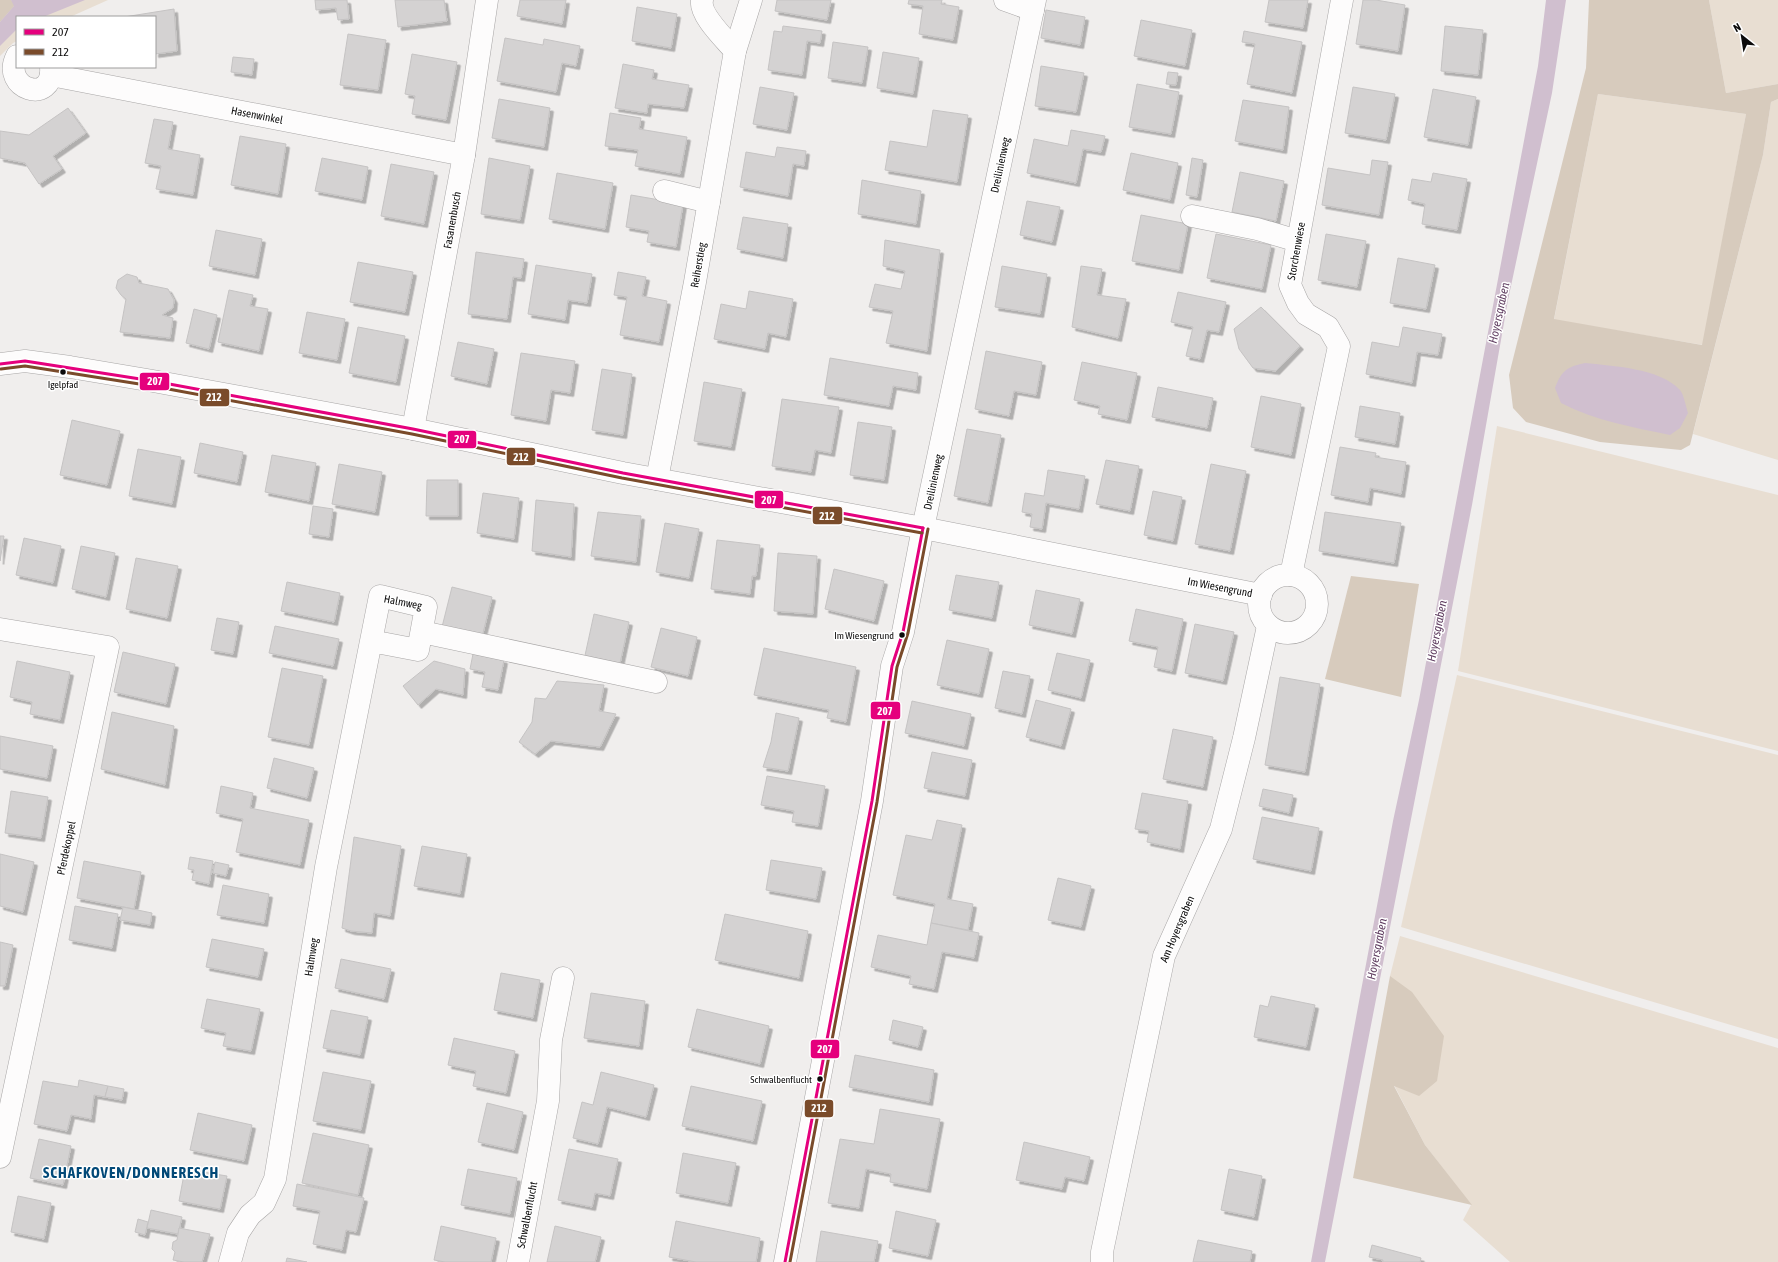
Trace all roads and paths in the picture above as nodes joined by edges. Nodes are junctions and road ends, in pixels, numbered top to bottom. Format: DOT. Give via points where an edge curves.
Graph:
graph roads {
  1 [pos="702,0"];
  2 [pos="751,0"];
  3 [pos="1005,0"];
  4 [pos="1342,0"];
  5 [pos="484,4"];
  6 [pos="1034,5"];
  7 [pos="735,51"];
  8 [pos="16,58"];
  9 [pos="51,71"];
  10 [pos="464,155"];
  11 [pos="664,191"];
  12 [pos="709,202"];
  13 [pos="1192,216"];
  14 [pos="1298,241"];
  15 [pos="0,364"];
  16 [pos="413,429"];
  17 [pos="657,479"];
  18 [pos="923,528"];
  19 [pos="1291,575"];
  20 [pos="1261,595"];
  21 [pos="1268,626"];
  22 [pos="0,629"];
  23 [pos="422,632"];
  24 [pos="372,641"];
  25 [pos="656,682"];
  26 [pos="563,978"];
  27 [pos="0,1156"];
  28 [pos="230,1262"];
  29 [pos="518,1262"];
  30 [pos="785,1262"];
  31 [pos="1102,1262"];
  1 -- 7 [label="street" via="701,4 711,25"];
  2 -- 7 [label="street, Reiherstieg"];
  3 -- 6 [label="street, Dreilinienweg" via="1012,4"];
  4 -- 14 [label="street, Storchenwiese"];
  5 -- 10 [label="street, Fasanenbusch"];
  6 -- 18 [label="street, Dreilinienweg"];
  7 -- 12 [label="street, Reiherstieg"];
  8 -- 9 [label="street, Hasenwinkel" via="12,77 23,88 29,90 42,87 48,82"];
  9 -- 10 [label="street, Hasenwinkel"];
  10 -- 16 [label="street, Fasanenbusch"];
  11 -- 12 [label="street"];
  12 -- 17 [label="street, Reiherstieg"];
  13 -- 14 [label="street" via="1256,229"];
  14 -- 19 [label="street, Storchenwiese" via="1290,285 1298,304 1306,314 1328,327 1339,346"];
  15 -- 16 [label="street, Im Wiesengrund" via="25,361 70,367"];
  16 -- 17 [label="street, Im Wiesengrund"];
  17 -- 18 [label="street, Im Wiesengrund"];
  18 -- 20 [label="street, Im Wiesengrund"];
  18 -- 30 [label="street, Dreilinienweg" via="903,632 892,666 872,801"];
  19 -- 20 [label="street, Im Wiesengrund" via="1270,582"];
  19 -- 21 [label="street" via="1304,580 1314,591 1317,602 1314,617 1306,627 1292,633 1277,631"];
  20 -- 21 [label="street, Im Wiesengrund" via="1260,614"];
  21 -- 31 [label="street, Am Hoyersgraben" via="1221,829 1164,956"];
  22 -- 27 [label="street, Pferdekoppel" via="108,647"];
  23 -- 24 [label="street, Halmweg" via="418,650"];
  23 -- 24 [label="street, Halmweg" via="426,607 380,596"];
  23 -- 25 [label="street"];
  24 -- 28 [label="street, Halmweg" via="326,867 275,1179 264,1203 250,1215 238,1233"];
  26 -- 29 [label="street, Schwalbenflucht" via="551,1040 548,1101"];
}
